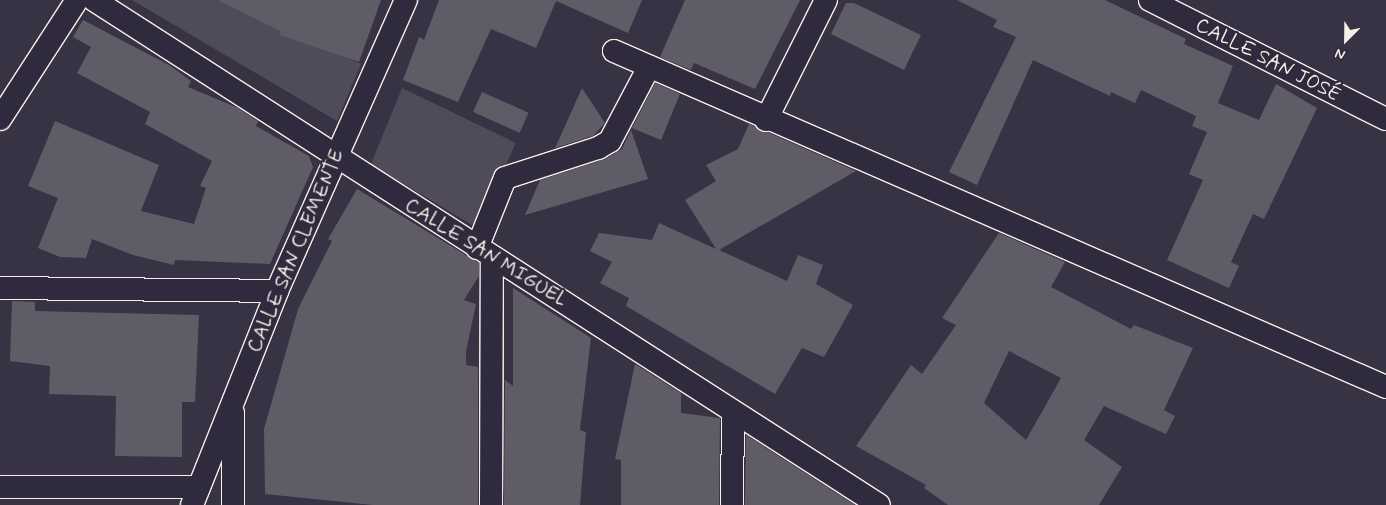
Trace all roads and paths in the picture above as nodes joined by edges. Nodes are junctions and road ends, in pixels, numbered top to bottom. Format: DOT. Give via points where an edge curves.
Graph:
graph roads {
  1 [pos="76,0"];
  2 [pos="94,0"];
  3 [pos="406,0"];
  4 [pos="826,0"];
  5 [pos="1150,0"];
  6 [pos="614,51"];
  7 [pos="649,67"];
  8 [pos="0,119"];
  9 [pos="1386,119"];
  10 [pos="766,120"];
  11 [pos="335,158"];
  12 [pos="485,252"];
  13 [pos="0,288"];
  14 [pos="277,291"];
  15 [pos="1386,387"];
  16 [pos="233,402"];
  17 [pos="733,412"];
  18 [pos="0,487"];
  19 [pos="196,496"];
  20 [pos="233,505"];
  21 [pos="490,505"];
  22 [pos="732,505"];
  23 [pos="879,505"];
  1 -- 8 [label="street"];
  2 -- 11 [label="street, CALLE SAN MIGUEL"];
  3 -- 11 [label="street, CALLE SAN CLEMENTE"];
  4 -- 10 [label="street"];
  5 -- 9 [label="street, CALLE SAN JOSÉ"];
  6 -- 7 [label="street"];
  7 -- 10 [label="street"];
  7 -- 12 [label="street" via="610,140 598,148 505,178"];
  10 -- 15 [label="street"];
  11 -- 12 [label="street, CALLE SAN MIGUEL"];
  11 -- 14 [label="street, CALLE SAN CLEMENTE"];
  12 -- 17 [label="street, CALLE SAN MIGUEL"];
  12 -- 21 [label="street"];
  13 -- 14 [label="street"];
  14 -- 16 [label="street, CALLE SAN CLEMENTE"];
  16 -- 19 [label="street, CALLE SAN CLEMENTE"];
  16 -- 20 [label="street"];
  17 -- 22 [label="street"];
  17 -- 23 [label="street, CALLE SAN MIGUEL"];
  18 -- 19 [label="street"];
}
